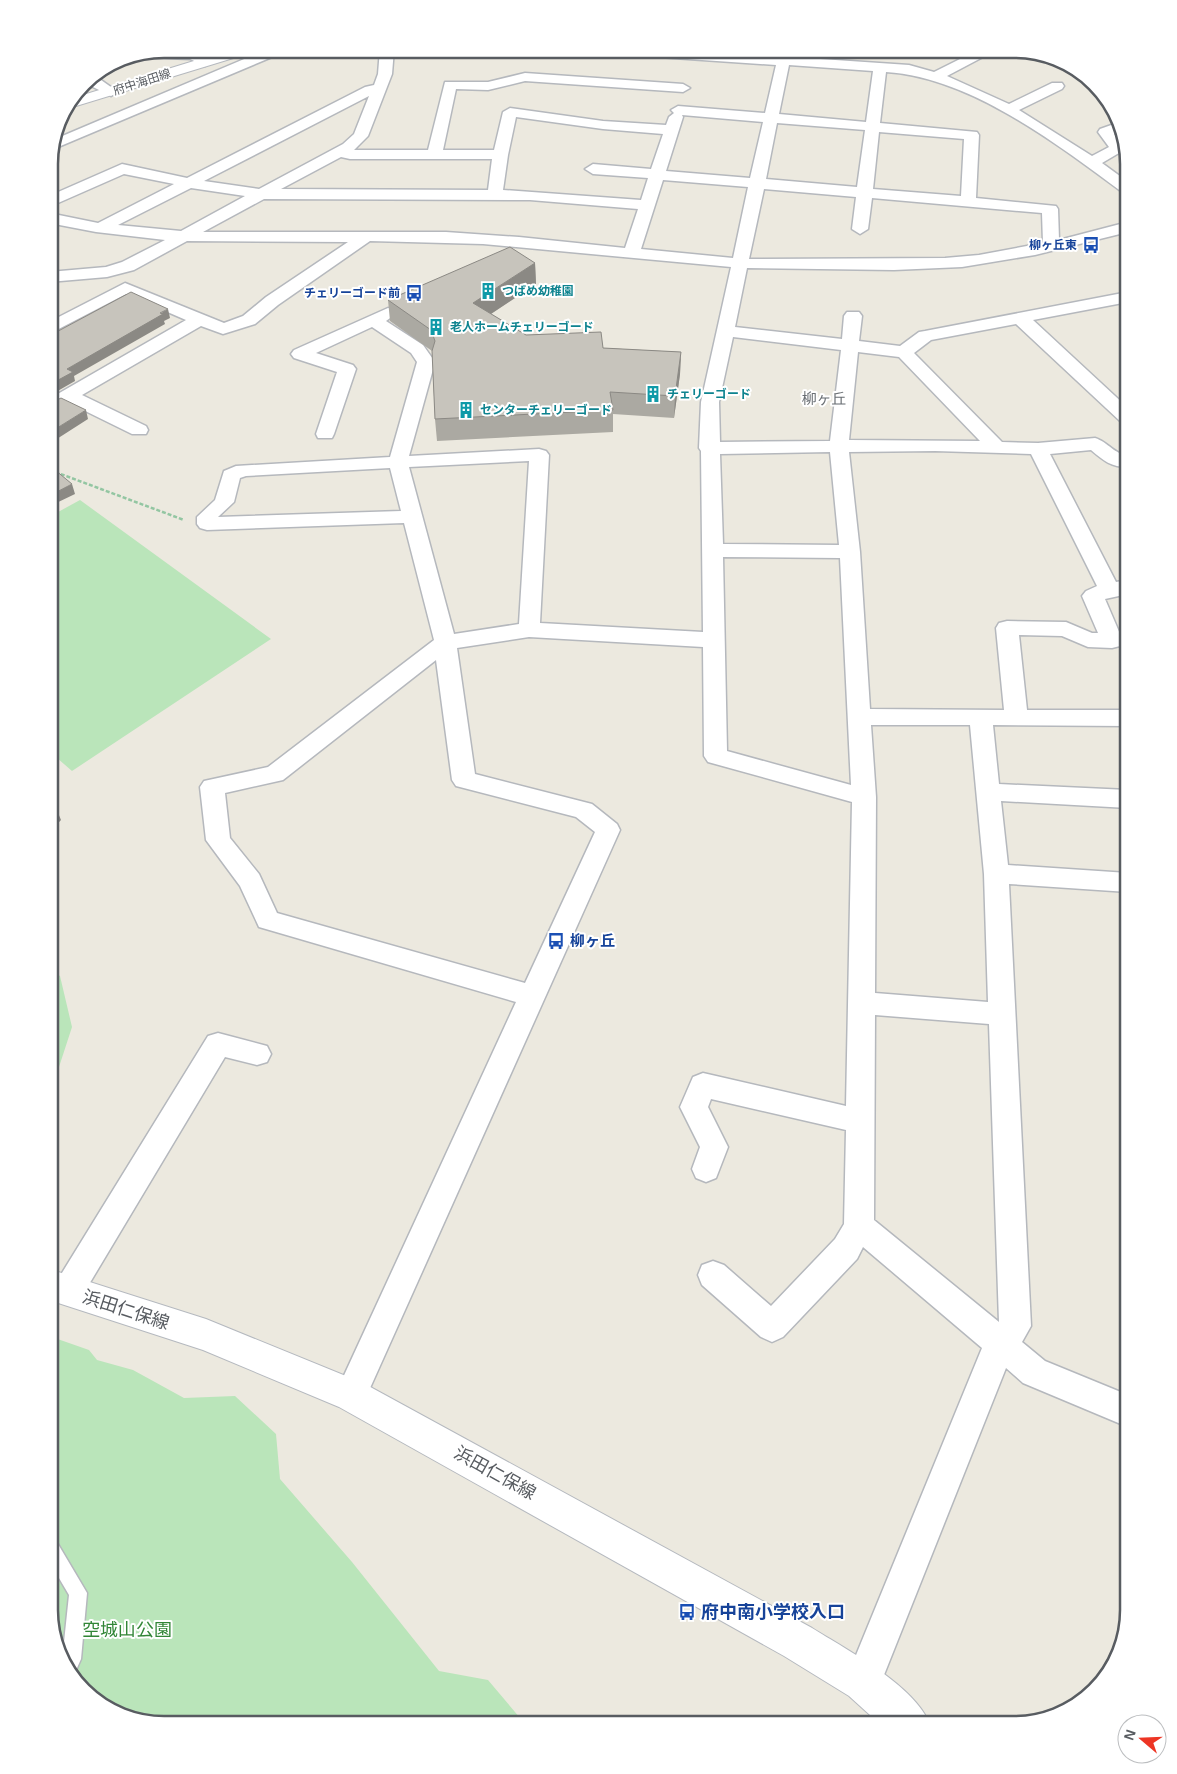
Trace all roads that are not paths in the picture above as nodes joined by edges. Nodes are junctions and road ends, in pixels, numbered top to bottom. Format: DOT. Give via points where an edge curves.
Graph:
graph roads {
  1 [pos="190,58"];
  2 [pos="258,58"];
  3 [pos="386,58"];
  4 [pos="691,58"];
  5 [pos="784,58"];
  6 [pos="809,58"];
  7 [pos="974,58"];
  8 [pos="880,67"];
  9 [pos="938,75"];
  10 [pos="93,85"];
  11 [pos="1057,86"];
  12 [pos="380,88"];
  13 [pos="683,88"];
  14 [pos="107,89"];
  15 [pos="85,93"];
  16 [pos="79,100"];
  17 [pos="678,110"];
  18 [pos="1008,110"];
  19 [pos="771,118"];
  20 [pos="874,127"];
  21 [pos="1113,129"];
  22 [pos="671,130"];
  23 [pos="60,143"];
  24 [pos="338,152"];
  25 [pos="435,154"];
  26 [pos="500,155"];
  27 [pos="1092,162"];
  28 [pos="593,169"];
  29 [pos="657,175"];
  30 [pos="187,182"];
  31 [pos="757,183"];
  32 [pos="1120,183"];
  33 [pos="866,193"];
  34 [pos="262,194"];
  35 [pos="448,195"];
  36 [pos="495,195"];
  37 [pos="58,198"];
  38 [pos="968,202"];
  39 [pos="647,205"];
  40 [pos="58,220"];
  41 [pos="102,227"];
  42 [pos="860,229"];
  43 [pos="1120,229"];
  44 [pos="186,235"];
  45 [pos="366,237"];
  46 [pos="445,237"];
  47 [pos="567,246"];
  48 [pos="1051,246"];
  49 [pos="632,252"];
  50 [pos="520,257"];
  51 [pos="740,263"];
  52 [pos="58,276"];
  53 [pos="1120,299"];
  54 [pos="407,304"];
  55 [pos="853,316"];
  56 [pos="1020,318"];
  57 [pos="200,319"];
  58 [pos="373,320"];
  59 [pos="58,323"];
  60 [pos="725,331"];
  61 [pos="849,344"];
  62 [pos="904,352"];
  63 [pos="69,396"];
  64 [pos="58,402"];
  65 [pos="1120,411"];
  66 [pos="139,430"];
  67 [pos="325,434"];
  68 [pos="839,447"];
  69 [pos="996,447"];
  70 [pos="709,448"];
  71 [pos="1038,449"];
  72 [pos="398,461"];
  73 [pos="1120,461"];
  74 [pos="412,518"];
  75 [pos="711,550"];
  76 [pos="850,552"];
  77 [pos="1118,588"];
  78 [pos="529,630"];
  79 [pos="713,640"];
  80 [pos="445,642"];
  81 [pos="859,717"];
  82 [pos="982,717"];
  83 [pos="1016,717"];
  84 [pos="1120,718"];
  85 [pos="988,792"];
  86 [pos="864,797"];
  87 [pos="1120,798"];
  88 [pos="996,874"];
  89 [pos="1120,882"];
  90 [pos="533,996"];
  91 [pos="862,1003"];
  92 [pos="1003,1014"];
  93 [pos="257,1054"];
  94 [pos="861,1121"];
  95 [pos="706,1169"];
  96 [pos="859,1226"];
  97 [pos="713,1275"];
  98 [pos="58,1288"];
  99 [pos="1000,1343"];
  100 [pos="351,1395"];
  101 [pos="1120,1408"];
  102 [pos="58,1559"];
  103 [pos="71,1661"];
  104 [pos="863,1682"];
  105 [pos="900,1716"];
  1 -- 14 [label="main road, 府中海田線"];
  2 -- 23 [label="street"];
  3 -- 12 [label="street"];
  4 -- 13 [label="street"];
  5 -- 19 [label="street"];
  6 -- 8 [label="street"];
  7 -- 9 [label="street"];
  8 -- 9 [label="street"];
  8 -- 20 [label="street"];
  9 -- 18 [label="street"];
  10 -- 14 [label="street"];
  11 -- 18 [label="street"];
  12 -- 24 [label="street" via="361,136"];
  12 -- 30 [label="street" via="370,90"];
  13 -- 17 [label="street"];
  13 -- 25 [label="street" via="526,77 488,86 450,86"];
  14 -- 15 [label="main road, 府中海田線"];
  14 -- 16 [label="main road, 府中海田線"];
  17 -- 19 [label="street"];
  17 -- 22 [label="street"];
  18 -- 27 [label="street"];
  19 -- 20 [label="street"];
  19 -- 31 [label="street"];
  20 -- 33 [label="street"];
  20 -- 38 [label="street" via="972,134"];
  21 -- 27 [label="street" via="1106,132 1118,148"];
  22 -- 26 [label="street" via="603,125 510,112"];
  22 -- 29 [label="street"];
  24 -- 25 [label="street"];
  24 -- 34 [label="street"];
  25 -- 26 [label="street"];
  26 -- 36 [label="street"];
  27 -- 32 [label="street"];
  28 -- 29 [label="street"];
  29 -- 31 [label="street"];
  29 -- 39 [label="street"];
  30 -- 34 [label="street"];
  30 -- 37 [label="street" via="122,169"];
  30 -- 41 [label="street"];
  31 -- 33 [label="street"];
  31 -- 51 [label="street"];
  33 -- 38 [label="street"];
  33 -- 42 [label="street"];
  34 -- 35 [label="street"];
  34 -- 44 [label="street"];
  35 -- 36 [label="street"];
  35 -- 46 [label="street"];
  36 -- 39 [label="street"];
  38 -- 48 [label="street" via="1050,209"];
  39 -- 49 [label="street"];
  40 -- 41 [label="street"];
  41 -- 44 [label="street"];
  43 -- 48 [label="street"];
  44 -- 45 [label="street"];
  44 -- 52 [label="street" via="128,266 107,272"];
  45 -- 46 [label="street"];
  45 -- 57 [label="street" via="249,320 223,329"];
  46 -- 47 [label="street"];
  47 -- 49 [label="street"];
  47 -- 50 [label="street"];
  48 -- 51 [label="street" via="978,260 906,265"];
  49 -- 51 [label="street"];
  51 -- 60 [label="street"];
  53 -- 56 [label="street"];
  54 -- 58 [label="street"];
  55 -- 61 [label="street"];
  56 -- 62 [label="street" via="925,336"];
  56 -- 65 [label="street"];
  57 -- 59 [label="street" via="125,288"];
  57 -- 63 [label="street"];
  58 -- 67 [label="street" via="300,354 347,369"];
  58 -- 72 [label="street" via="418,348 426,362"];
  60 -- 61 [label="street"];
  60 -- 70 [label="street" via="710,402"];
  61 -- 62 [label="street"];
  61 -- 68 [label="street"];
  62 -- 69 [label="street"];
  63 -- 64 [label="street"];
  63 -- 66 [label="street"];
  68 -- 69 [label="street"];
  68 -- 70 [label="street"];
  68 -- 76 [label="street"];
  69 -- 71 [label="street"];
  70 -- 75 [label="street"];
  71 -- 73 [label="street" via="1095,444"];
  71 -- 77 [label="street"];
  72 -- 74 [label="street"];
  72 -- 74 [label="street" via="243,470 231,475 224,502 207,517 207,524"];
  72 -- 78 [label="street" via="539,455"];
  74 -- 80 [label="street"];
  75 -- 76 [label="street"];
  75 -- 79 [label="street"];
  76 -- 81 [label="street"];
  77 -- 83 [label="street" via="1093,596 1112,641 1088,640 1066,628 1007,628"];
  78 -- 79 [label="street"];
  78 -- 80 [label="street"];
  79 -- 86 [label="street" via="716,756"];
  80 -- 90 [label="street" via="464,780 584,810 608,830"];
  80 -- 90 [label="street" via="275,774 212,787 218,840 250,881 268,920"];
  81 -- 82 [label="street"];
  81 -- 86 [label="street"];
  82 -- 83 [label="street"];
  82 -- 85 [label="street"];
  83 -- 84 [label="street"];
  85 -- 87 [label="street"];
  85 -- 88 [label="street"];
  86 -- 91 [label="street"];
  88 -- 89 [label="street"];
  88 -- 92 [label="street"];
  90 -- 100 [label="street"];
  91 -- 92 [label="street"];
  91 -- 94 [label="street"];
  92 -- 99 [label="street" via="1016,1326"];
  93 -- 98 [label="street" via="218,1044"];
  94 -- 95 [label="street" via="703,1085 694,1107 714,1147"];
  94 -- 96 [label="street"];
  96 -- 97 [label="street" via="846,1250 772,1326"];
  96 -- 99 [label="street"];
  98 -- 100 [label="main road, 浜田仁保線" via="206,1336"];
  99 -- 101 [label="street" via="1034,1372"];
  99 -- 104 [label="street"];
  100 -- 104 [label="main road, 浜田仁保線" via="789,1637"];
  102 -- 103 [label="lane" via="78,1593"];
  104 -- 105 [label="main road, 浜田仁保線"];
}
